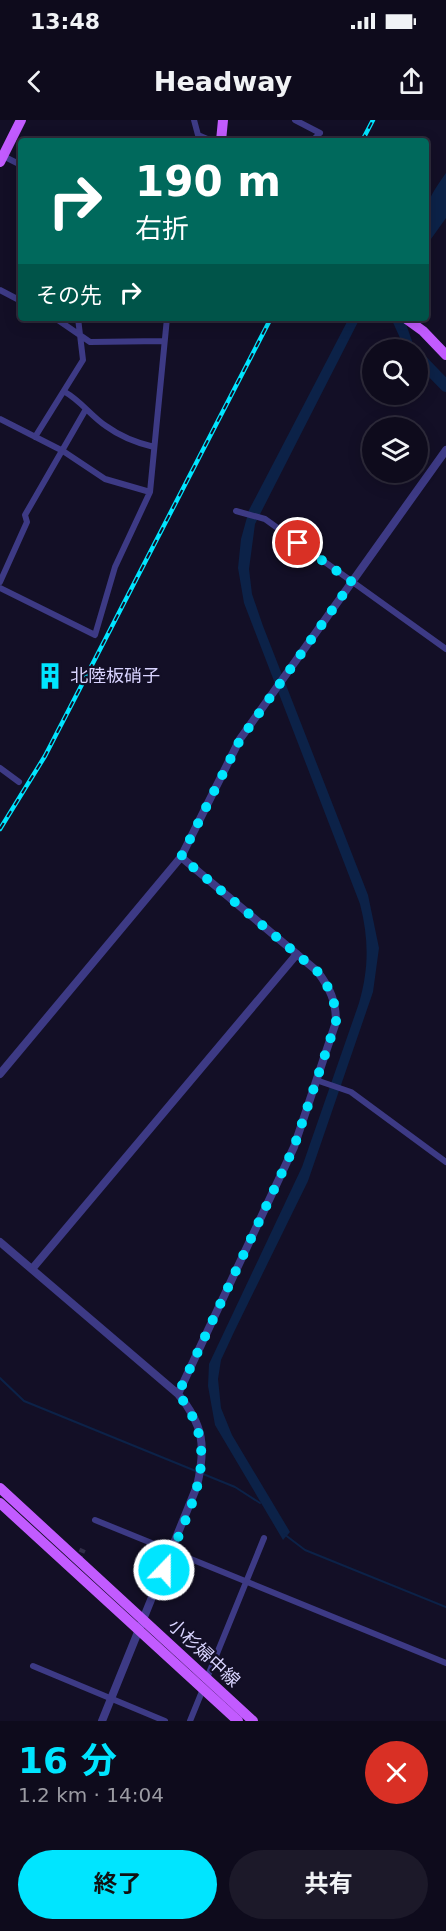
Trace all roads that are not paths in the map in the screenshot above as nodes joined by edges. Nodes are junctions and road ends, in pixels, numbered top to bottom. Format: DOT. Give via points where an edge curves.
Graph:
graph roads {
  1 [pos="21,120"];
  2 [pos="194,120"];
  3 [pos="223,120"];
  4 [pos="295,120"];
  5 [pos="205,138"];
  6 [pos="221,138"];
  7 [pos="315,138"];
  8 [pos="2,159"];
  9 [pos="18,164"];
  10 [pos="0,290"];
  11 [pos="18,299"];
  12 [pos="61,321"];
  13 [pos="78,321"];
  14 [pos="166,321"];
  15 [pos="410,321"];
  16 [pos="79,336"];
  17 [pos="163,341"];
  18 [pos="446,355"];
  19 [pos="65,393"];
  20 [pos="86,409"];
  21 [pos="0,419"];
  22 [pos="35,437"];
  23 [pos="154,447"];
  24 [pos="446,450"];
  25 [pos="63,451"];
  26 [pos="150,492"];
  27 [pos="236,511"];
  28 [pos="0,582"];
  29 [pos="352,582"];
  30 [pos="0,588"];
  31 [pos="446,649"];
  32 [pos="0,768"];
  33 [pos="19,782"];
  34 [pos="181,857"];
  35 [pos="297,954"];
  36 [pos="0,1074"];
  37 [pos="316,1080"];
  38 [pos="446,1162"];
  39 [pos="0,1242"];
  40 [pos="32,1269"];
  41 [pos="178,1394"];
  42 [pos="0,1488"];
  43 [pos="0,1503"];
  44 [pos="96,1520"];
  45 [pos="264,1538"];
  46 [pos="172,1551"];
  47 [pos="246,1582"];
  48 [pos="145,1620"];
  49 [pos="140,1630"];
  50 [pos="446,1663"];
  51 [pos="33,1666"];
  52 [pos="205,1684"];
  53 [pos="111,1699"];
  54 [pos="102,1721"];
  55 [pos="165,1721"];
  56 [pos="190,1721"];
  57 [pos="238,1721"];
  58 [pos="253,1721"];
  1 -- 8 [label="main road"];
  2 -- 5 [label="street" via="198,135"];
  3 -- 6 [label="main road"];
  4 -- 7 [label="street" via="320,133"];
  8 -- 9 [label="street"];
  10 -- 11 [label="street"];
  12 -- 16 [label="street"];
  13 -- 16 [label="street"];
  14 -- 17 [label="street"];
  15 -- 18 [label="main road"];
  16 -- 17 [label="street" via="90,342"];
  16 -- 19 [label="street" via="83,360"];
  17 -- 23 [label="street"];
  19 -- 20 [label="street"];
  19 -- 22 [label="street"];
  20 -- 23 [label="street" via="106,427 134,442"];
  20 -- 25 [label="street"];
  21 -- 22 [label="street"];
  22 -- 25 [label="street"];
  23 -- 26 [label="street"];
  24 -- 29 [label="street"];
  25 -- 26 [label="street" via="105,478"];
  25 -- 28 [label="street" via="25,515 27,522"];
  26 -- 30 [label="street" via="115,567 95,634"];
  27 -- 29 [label="street" via="261,518"];
  29 -- 31 [label="street"];
  29 -- 34 [label="street" via="240,740"];
  32 -- 33 [label="street"];
  34 -- 35 [label="street"];
  34 -- 36 [label="street"];
  35 -- 37 [label="street" via="330,988 336,1007 336,1022"];
  35 -- 40 [label="street"];
  37 -- 38 [label="street" via="351,1092"];
  37 -- 41 [label="street" via="294,1147"];
  39 -- 40 [label="street"];
  40 -- 41 [label="street"];
  41 -- 46 [label="street" via="192,1411 203,1449 197,1486"];
  42 -- 48 [label="main road, 小杉婦中線"];
  43 -- 49 [label="main road, 小杉婦中線"];
  44 -- 46 [label="street"];
  45 -- 47 [label="street"];
  46 -- 47 [label="street"];
  46 -- 48 [label="street"];
  47 -- 50 [label="street"];
  47 -- 52 [label="street"];
  48 -- 49 [label="street"];
  48 -- 52 [label="main road, 小杉婦中線"];
  49 -- 52 [label="main road, 小杉婦中線"];
  49 -- 53 [label="street"];
  51 -- 53 [label="street"];
  52 -- 56 [label="street"];
  52 -- 57 [label="main road, 小杉婦中線"];
  52 -- 58 [label="main road, 小杉婦中線"];
  53 -- 54 [label="street"];
  53 -- 55 [label="street"];
}
